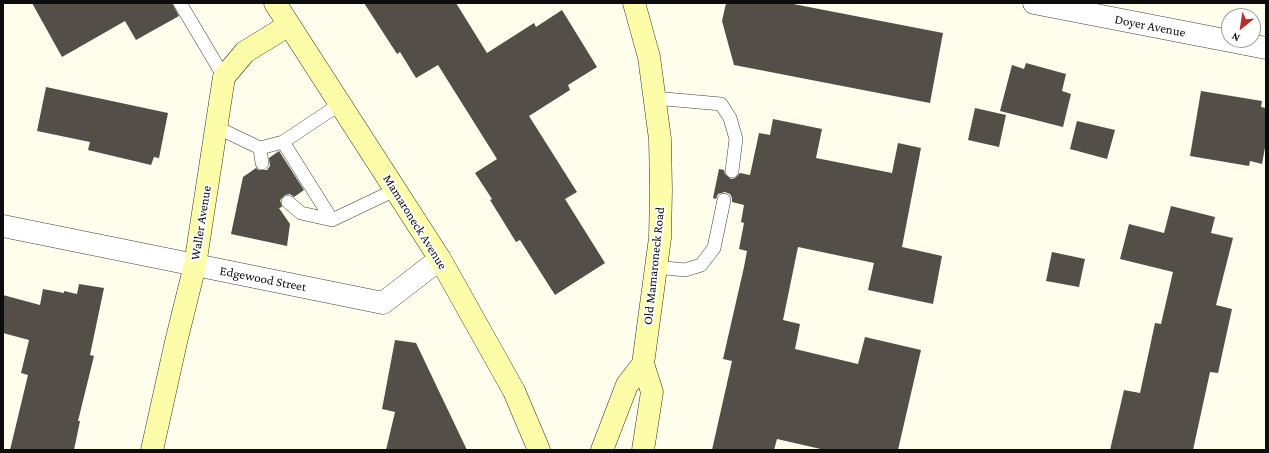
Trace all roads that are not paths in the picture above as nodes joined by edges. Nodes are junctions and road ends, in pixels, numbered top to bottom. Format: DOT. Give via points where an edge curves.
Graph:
graph roads {
  1 [pos="180,3"];
  2 [pos="275,3"];
  3 [pos="634,3"];
  4 [pos="1034,3"];
  5 [pos="289,25"];
  6 [pos="1266,48"];
  7 [pos="224,77"];
  8 [pos="654,98"];
  9 [pos="340,104"];
  10 [pos="216,128"];
  11 [pos="283,142"];
  12 [pos="260,148"];
  13 [pos="262,163"];
  14 [pos="732,171"];
  15 [pos="395,190"];
  16 [pos="724,200"];
  17 [pos="288,202"];
  18 [pos="332,220"];
  19 [pos="3,226"];
  20 [pos="440,259"];
  21 [pos="195,265"];
  22 [pos="656,267"];
  23 [pos="643,364"];
  24 [pos="152,450"];
  25 [pos="539,450"];
  26 [pos="602,450"];
  27 [pos="643,450"];
  1 -- 7 [label="lane"];
  2 -- 5 [label="main road, Mamaroneck Avenue"];
  3 -- 8 [label="main road, Old Mamaroneck Road" via="649,57"];
  4 -- 6 [label="street, Doyer Avenue"];
  5 -- 7 [label="main road" via="245,52"];
  5 -- 9 [label="main road, Mamaroneck Avenue"];
  7 -- 10 [label="main road, Waller Avenue"];
  8 -- 14 [label="lane" via="721,104 730,118 736,139"];
  8 -- 22 [label="main road, Old Mamaroneck Road" via="660,139 661,190 660,238"];
  9 -- 11 [label="lane"];
  9 -- 15 [label="main road, Mamaroneck Avenue"];
  10 -- 12 [label="lane"];
  10 -- 21 [label="main road, Waller Avenue"];
  11 -- 12 [label="lane"];
  11 -- 18 [label="lane"];
  12 -- 13 [label="lane"];
  15 -- 18 [label="lane"];
  15 -- 20 [label="main road, Mamaroneck Avenue"];
  16 -- 22 [label="lane" via="714,248 702,265 685,270"];
  17 -- 18 [label="lane" via="301,213"];
  19 -- 21 [label="street, Edgewood Street"];
  20 -- 21 [label="street, Edgewood Street" via="384,303"];
  20 -- 25 [label="main road, Mamaroneck Avenue" via="514,391"];
  21 -- 24 [label="main road, Waller Avenue"];
  22 -- 23 [label="main road, Old Mamaroneck Road"];
  23 -- 26 [label="main road, Old Mamaroneck Road" via="627,385"];
  23 -- 27 [label="main road, Old Mamaroneck Road" via="652,392"];
}
